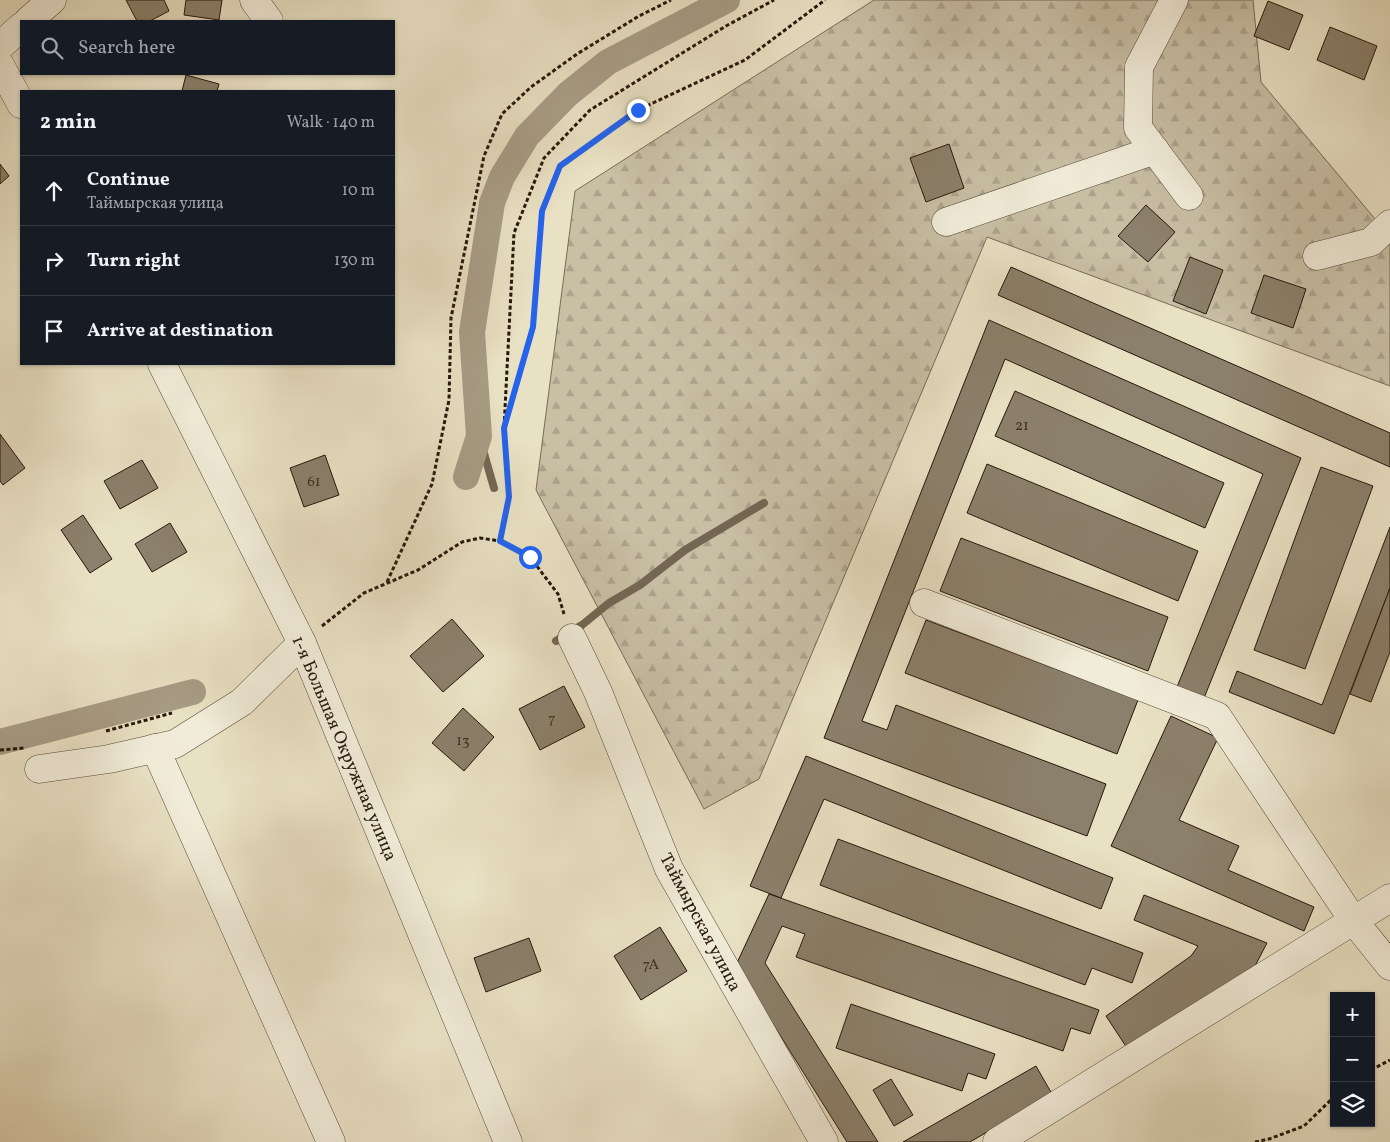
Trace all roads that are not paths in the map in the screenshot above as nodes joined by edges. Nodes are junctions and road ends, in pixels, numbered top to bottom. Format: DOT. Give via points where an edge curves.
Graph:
graph roads {
  1 [pos="52,0"];
  2 [pos="254,0"];
  3 [pos="1174,0"];
  4 [pos="29,20"];
  5 [pos="268,20"];
  6 [pos="20,28"];
  7 [pos="0,46"];
  8 [pos="0,65"];
  9 [pos="20,102"];
  10 [pos="1154,150"];
  11 [pos="1189,196"];
  12 [pos="946,222"];
  13 [pos="1390,224"];
  14 [pos="1317,256"];
  15 [pos="162,365"];
  16 [pos="924,603"];
  17 [pos="569,629"];
  18 [pos="302,644"];
  19 [pos="155,748"];
  20 [pos="35,758"];
  21 [pos="1390,898"];
  22 [pos="1353,920"];
  23 [pos="1390,966"];
  24 [pos="331,1142"];
  25 [pos="508,1142"];
  26 [pos="824,1142"];
  27 [pos="997,1142"];
  1 -- 4 [label="street"];
  2 -- 5 [label="street"];
  3 -- 10 [label="street" via="1140,67 1138,128"];
  6 -- 7 [label="street"];
  8 -- 9 [label="street"];
  10 -- 11 [label="street"];
  10 -- 12 [label="street"];
  13 -- 14 [label="street" via="1371,242"];
  15 -- 18 [label="street, 1-я Большая Окружная улица"];
  16 -- 22 [label="street" via="1216,716"];
  17 -- 26 [label="street, Таймырская улица" via="598,692 669,869"];
  18 -- 19 [label="street" via="242,702 175,744"];
  18 -- 25 [label="street, 1-я Большая Окружная улица"];
  19 -- 20 [label="street" via="109,759"];
  19 -- 24 [label="street"];
  21 -- 22 [label="street"];
  22 -- 23 [label="street"];
  22 -- 27 [label="street"];
}
